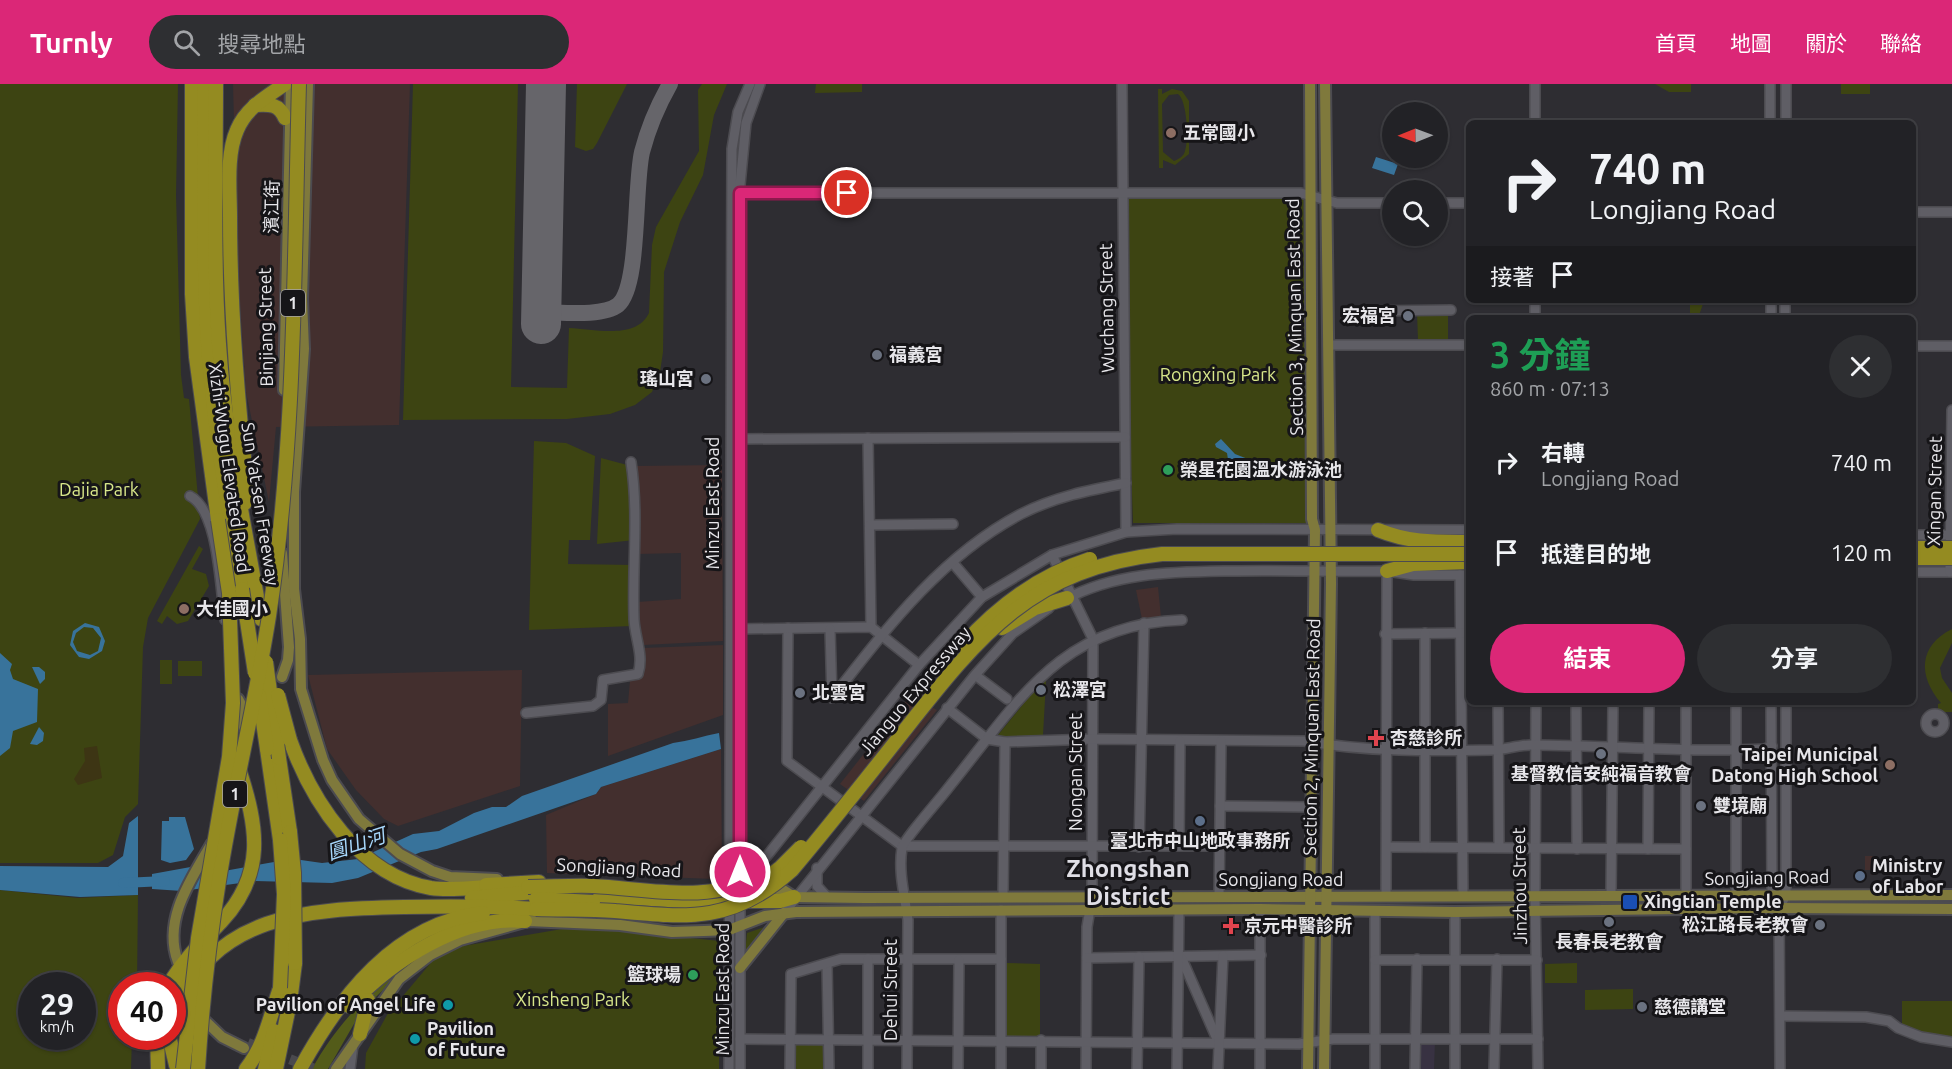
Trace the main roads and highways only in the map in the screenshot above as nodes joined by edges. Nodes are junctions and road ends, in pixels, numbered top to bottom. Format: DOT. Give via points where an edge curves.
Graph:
graph roads {
  1 [pos="192,84"];
  2 [pos="205,84"];
  3 [pos="216,84"];
  4 [pos="288,84"];
  5 [pos="299,84"];
  6 [pos="310,84"];
  7 [pos="1310,84"];
  8 [pos="1325,84"];
  9 [pos="255,105"];
  10 [pos="285,118"];
  11 [pos="285,330"];
  12 [pos="304,349"];
  13 [pos="243,514"];
  14 [pos="1378,530"];
  15 [pos="1952,539"];
  16 [pos="1466,542"];
  17 [pos="1916,547"];
  18 [pos="1466,548"];
  19 [pos="1314,550"];
  20 [pos="1329,550"];
  21 [pos="1466,554"];
  22 [pos="1916,559"];
  23 [pos="1466,561"];
  24 [pos="1951,568"];
  25 [pos="1387,571"];
  26 [pos="1069,597"];
  27 [pos="261,619"];
  28 [pos="300,650"];
  29 [pos="282,677"];
  30 [pos="238,699"];
  31 [pos="308,716"];
  32 [pos="237,765"];
  33 [pos="243,782"];
  34 [pos="227,815"];
  35 [pos="252,817"];
  36 [pos="374,833"];
  37 [pos="285,836"];
  38 [pos="215,838"];
  39 [pos="820,838"];
  40 [pos="794,855"];
  41 [pos="558,881"];
  42 [pos="462,893"];
  43 [pos="1952,895"];
  44 [pos="794,897"];
  45 [pos="1310,897"];
  46 [pos="1326,897"];
  47 [pos="536,904"];
  48 [pos="515,908"];
  49 [pos="1310,909"];
  50 [pos="1952,909"];
  51 [pos="1326,911"];
  52 [pos="784,913"];
  53 [pos="525,921"];
  54 [pos="180,959"];
  55 [pos="395,960"];
  56 [pos="740,968"];
  57 [pos="178,972"];
  58 [pos="186,973"];
  59 [pos="280,988"];
  60 [pos="186,991"];
  61 [pos="192,992"];
  62 [pos="368,1000"];
  63 [pos="320,1039"];
  64 [pos="356,1039"];
  65 [pos="246,1046"];
  66 [pos="157,1050"];
  67 [pos="173,1050"];
  68 [pos="158,1069"];
  69 [pos="182,1069"];
  70 [pos="198,1069"];
  71 [pos="246,1069"];
  72 [pos="265,1069"];
  73 [pos="276,1069"];
  74 [pos="300,1069"];
  75 [pos="336,1069"];
  76 [pos="1308,1069"];
  77 [pos="1324,1069"];
  1 -- 69 [label="highway, Xizhi-Wugu Elevated Road / 1, bridge" via="192,294 196,357 229,593 233,703 229,757 198,938"];
  2 -- 37 [label="highway, Sun Yat-sen Freeway / 1, bridge" via="205,292 209,360 267,749"];
  3 -- 13 [label="highway, Sun Yat-sen Freeway / 1" via="219,346"];
  4 -- 9 [label="highway"];
  4 -- 10 [label="main road, Binjiang Street"];
  4 -- 11 [label="main road, 濱江街"];
  5 -- 70 [label="highway, Xizhi-Wugu Elevated Road / 1, bridge" via="291,366 281,521 269,616 219,880"];
  6 -- 12 [label="main road, Binjiang Street" via="302,299"];
  6 -- 12 [label="main road, Binjiang Street" via="309,299"];
  7 -- 19 [label="main road, Section 3, Minquan East Road"];
  8 -- 20 [label="main road, Section 3, Minquan East Road"];
  9 -- 10 [label="highway" via="274,105"];
  9 -- 13 [label="highway" via="242,118 233,145 230,256 236,374 248,485"];
  10 -- 11 [label="main road, Binjiang Street" via="281,305"];
  11 -- 29 [label="main road, Binjiang Street" via="281,545 289,654"];
  12 -- 28 [label="main road, Binjiang Street" via="294,492 294,589"];
  13 -- 27 [label="highway, Sun Yat-sen Freeway / 1"];
  14 -- 16 [label="highway" via="1401,539"];
  15 -- 17 [label="highway, bridge"];
  18 -- 40 [label="highway, Jianguo Expressway, bridge" via="1158,546 1128,549 1072,565 1017,595 976,631"];
  19 -- 45 [label="main road, Section 2, Minquan East Road"];
  20 -- 46 [label="main road, Section 2, Minquan East Road"];
  21 -- 39 [label="highway, Jianguo Expressway, bridge" via="1162,554 1112,561 1085,570 1039,592 961,659"];
  22 -- 24 [label="highway, bridge"];
  23 -- 25 [label="highway" via="1433,561"];
  26 -- 39 [label="highway, bridge" via="1009,621 992,637 837,823"];
  27 -- 37 [label="highway, Sun Yat-sen Freeway / 1, bridge"];
  27 -- 42 [label="highway, bridge" via="290,740 323,806 354,845 375,863 402,879"];
  28 -- 29 [label="main road" via="291,671"];
  28 -- 31 [label="main road, Binjiang Street" via="299,679"];
  29 -- 30 [label="main road"];
  29 -- 31 [label="main road" via="290,681"];
  30 -- 32 [label="main road"];
  30 -- 33 [label="main road" via="244,718"];
  31 -- 36 [label="main road, Binjiang Street" via="332,780 359,819"];
  32 -- 33 [label="highway"];
  32 -- 38 [label="main road"];
  33 -- 34 [label="main road"];
  33 -- 35 [label="highway"];
  34 -- 35 [label="highway" via="239,809"];
  34 -- 38 [label="main road"];
  35 -- 57 [label="highway" via="255,852 243,892 220,923 186,957"];
  36 -- 41 [label="main road, Songjiang Road" via="415,863 450,877"];
  37 -- 59 [label="highway, Sun Yat-sen Freeway / 1, bridge"];
  37 -- 73 [label="highway, Sun Yat-sen Freeway / 1, bridge" via="295,897 294,963"];
  38 -- 54 [label="main road" via="175,916"];
  39 -- 47 [label="highway, Jianguo Expressway, bridge" via="781,880 729,910 685,917"];
  40 -- 42 [label="highway, bridge" via="759,877 727,890 693,893 593,886"];
  40 -- 47 [label="highway, Jianguo Expressway, bridge" via="744,893 701,907"];
  41 -- 42 [label="highway"];
  41 -- 44 [label="main road, Songjiang Road" via="672,887 736,883 783,890"];
  42 -- 44 [label="highway" via="534,892 685,901 780,901"];
  42 -- 47 [label="highway"];
  42 -- 58 [label="highway" via="330,901 272,914 226,935 201,952"];
  43 -- 46 [label="main road, Songjiang Road"];
  44 -- 45 [label="main road, Songjiang Road"];
  45 -- 46 [label="main road, Songjiang Road"];
  45 -- 49 [label="main road, Section 2, Minquan East Road"];
  46 -- 51 [label="main road, Section 2, Minquan East Road"];
  47 -- 48 [label="highway"];
  47 -- 55 [label="highway" via="445,931"];
  48 -- 60 [label="highway" via="500,905 332,909 272,922 234,940 198,968"];
  48 -- 63 [label="highway" via="470,914 441,923 392,950 344,1000"];
  49 -- 51 [label="main road, Songjiang Road"];
  49 -- 52 [label="main road, Songjiang Road"];
  49 -- 76 [label="main road, Section 2, Minquan East Road"];
  50 -- 51 [label="main road, Songjiang Road"];
  51 -- 77 [label="main road, Section 2, Minquan East Road"];
  52 -- 53 [label="main road, Songjiang Road" via="734,928 672,932 620,925"];
  52 -- 56 [label="main road"];
  53 -- 63 [label="highway" via="480,926 414,953 359,996"];
  53 -- 64 [label="main road" via="460,940 421,961 394,986"];
  59 -- 71 [label="highway" via="265,1036"];
  59 -- 72 [label="highway, Sun Yat-sen Freeway / 1"];
  61 -- 65 [label="main road" via="217,1027"];
  62 -- 64 [label="highway"];
  63 -- 74 [label="highway"];
  64 -- 75 [label="main road"];
  66 -- 68 [label="highway"];
  67 -- 69 [label="highway" via="176,1065"];
}
